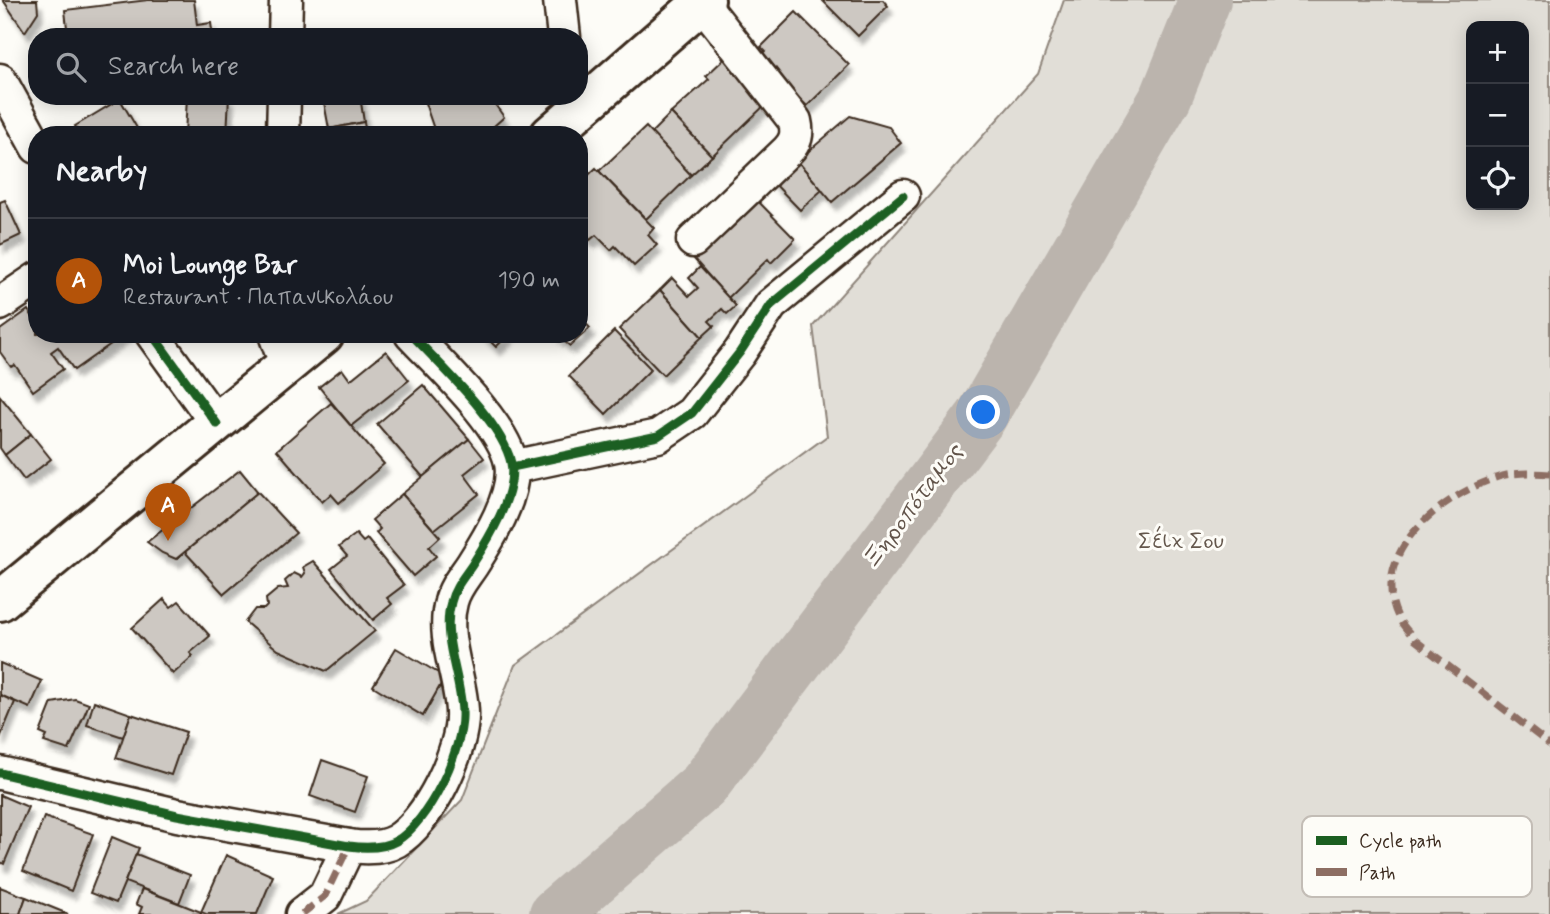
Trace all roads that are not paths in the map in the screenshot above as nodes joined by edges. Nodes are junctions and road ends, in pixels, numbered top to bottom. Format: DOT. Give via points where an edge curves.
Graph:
graph roads {
  1 [pos="268,0"];
  2 [pos="286,0"];
  3 [pos="560,0"];
  4 [pos="704,1"];
  5 [pos="268,28"];
  6 [pos="285,28"];
  7 [pos="563,28"];
  8 [pos="0,80"];
  9 [pos="588,93"];
  10 [pos="268,105"];
  11 [pos="284,105"];
  12 [pos="576,105"];
  13 [pos="267,126"];
  14 [pos="283,126"];
  15 [pos="558,126"];
  16 [pos="28,130"];
  17 [pos="904,196"];
  18 [pos="693,241"];
  19 [pos="28,285"];
  20 [pos="0,304"];
  21 [pos="158,343"];
  22 [pos="419,343"];
  23 [pos="283,348"];
  24 [pos="217,424"];
  25 [pos="512,467"];
  26 [pos="0,601"];
  27 [pos="0,773"];
  28 [pos="349,846"];
  29 [pos="302,914"];
  1 -- 5 [label="street"];
  2 -- 6 [label="street"];
  3 -- 7 [label="street"];
  4 -- 9 [label="main road"];
  4 -- 18 [label="street" via="795,121 797,130 788,152"];
  8 -- 16 [label="street"];
  10 -- 13 [label="street"];
  11 -- 14 [label="street"];
  12 -- 15 [label="main road"];
  17 -- 25 [label="street" via="771,305 692,413 658,436"];
  19 -- 20 [label="street"];
  21 -- 24 [label="street"];
  22 -- 25 [label="street" via="494,426"];
  23 -- 24 [label="main road"];
  24 -- 26 [label="main road"];
  25 -- 28 [label="street" via="504,504 450,606 462,713 450,763 427,809 404,835 375,847"];
  27 -- 28 [label="street" via="177,815"];
  28 -- 29 [label="street" via="325,896"];
}
